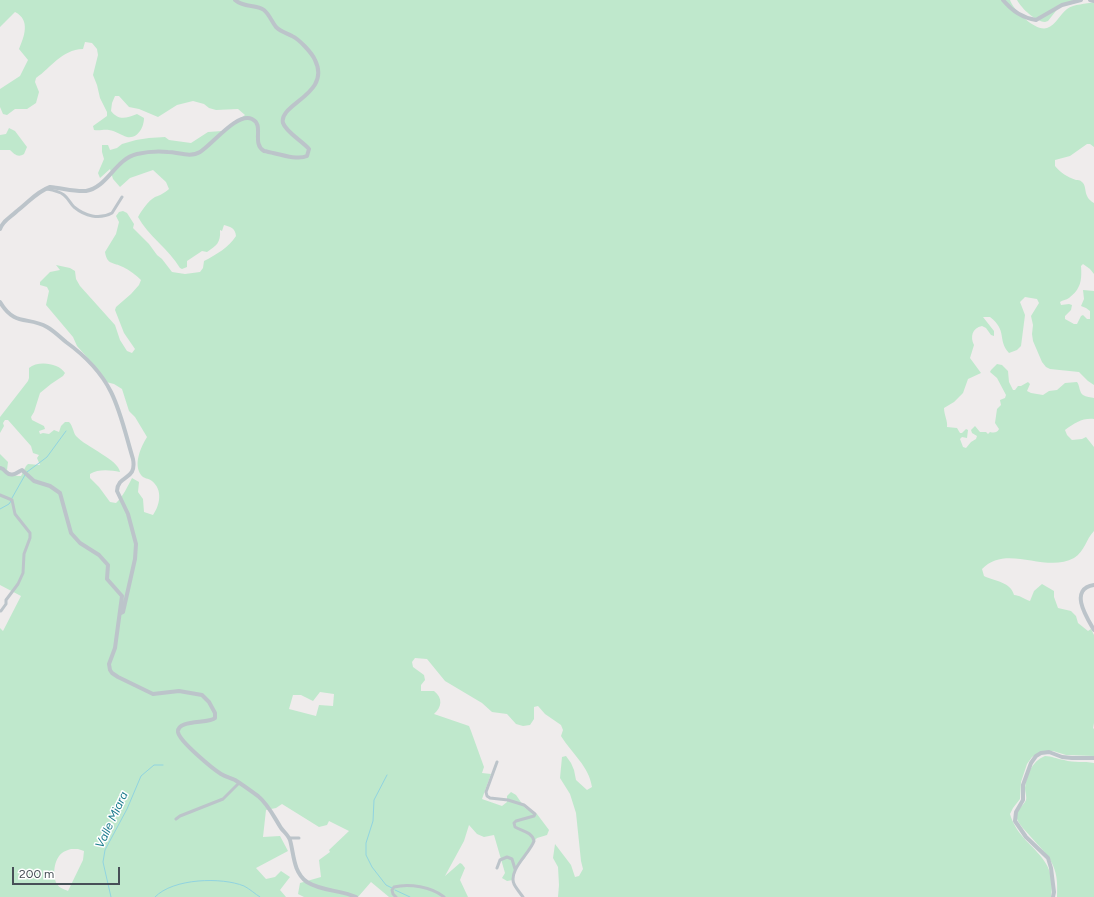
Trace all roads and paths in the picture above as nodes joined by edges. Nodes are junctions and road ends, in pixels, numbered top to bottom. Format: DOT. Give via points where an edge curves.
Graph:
graph roads {
  1 [pos="235,0"];
  2 [pos="1003,0"];
  3 [pos="1081,0"];
  4 [pos="1090,0"];
  5 [pos="1094,1"];
  6 [pos="46,188"];
  7 [pos="122,197"];
  8 [pos="0,229"];
  9 [pos="0,302"];
  10 [pos="2,307"];
  11 [pos="0,468"];
  12 [pos="0,495"];
  13 [pos="1094,585"];
  14 [pos="0,611"];
  15 [pos="120,614"];
  16 [pos="1094,630"];
  17 [pos="1094,758"];
  18 [pos="497,762"];
  19 [pos="239,783"];
  20 [pos="176,819"];
  21 [pos="289,838"];
  22 [pos="299,838"];
  23 [pos="497,868"];
  24 [pos="516,869"];
  25 [pos="356,897"];
  26 [pos="396,897"];
  27 [pos="444,897"];
  28 [pos="523,897"];
  29 [pos="1054,897"];
  1 -- 6 [label="street" via="264,11 277,28 293,36 315,60 318,72 316,82 309,93 288,110 283,120 286,128 309,149 307,156 296,158 260,149 257,123 244,118 233,124 206,148 194,154 138,154 127,158 94,189 79,191"];
  2 -- 3 [label="street" via="1017,13 1036,20 1062,5"];
  4 -- 5 [label="street"];
  6 -- 7 [label="street" via="64,195 78,210 101,218 112,213"];
  6 -- 8 [label="street" via="5,221"];
  9 -- 10 [label="street"];
  10 -- 15 [label="street" via="16,318 47,327 78,351 104,380 117,405 134,466 133,472 119,483 117,491 136,539 123,612"];
  11 -- 15 [label="street" via="12,475 22,470 34,481 50,486 60,493 71,533 108,565 107,579 122,596"];
  12 -- 14 [label="street" via="11,499 15,514 30,533 24,554 23,573"];
  13 -- 16 [label="street" via="1084,590 1081,600 1082,608"];
  15 -- 19 [label="street" via="115,648 109,664 111,671 153,694 179,691 199,694 206,698 215,713 214,719 185,724 179,728 179,733 192,749 218,772"];
  17 -- 29 [label="street" via="1068,758 1049,752 1041,753 1031,763 1023,785 1023,800 1016,812 1015,821 1026,837 1048,858"];
  18 -- 24 [label="street" via="486,792 487,796 524,805 535,814 514,823 515,827 534,837 532,846"];
  19 -- 20 [label="street" via="223,799"];
  19 -- 21 [label="street" via="262,799"];
  21 -- 22 [label="street"];
  21 -- 25 [label="street" via="295,864 304,880 320,888"];
  23 -- 24 [label="street" via="500,860 507,857 512,859"];
  24 -- 28 [label="street" via="513,882"];
  26 -- 27 [label="street" via="392,890 396,886 416,886"];
}
